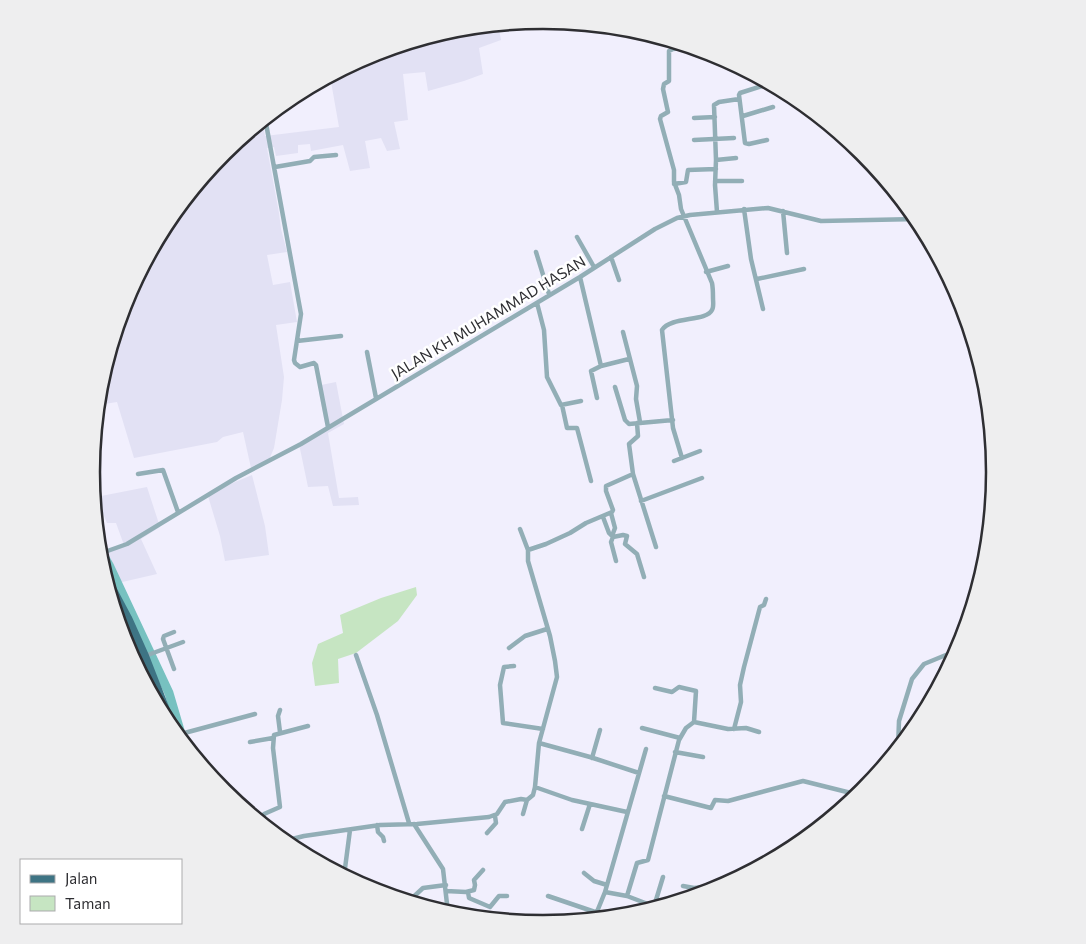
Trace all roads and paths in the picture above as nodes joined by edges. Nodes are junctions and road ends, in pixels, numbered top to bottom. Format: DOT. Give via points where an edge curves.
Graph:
graph roads {
  1 [pos="673,48"];
  2 [pos="761,86"];
  3 [pos="739,99"];
  4 [pos="772,107"];
  5 [pos="743,116"];
  6 [pos="714,117"];
  7 [pos="694,118"];
  8 [pos="267,126"];
  9 [pos="734,138"];
  10 [pos="694,140"];
  11 [pos="715,140"];
  12 [pos="767,140"];
  13 [pos="336,155"];
  14 [pos="736,158"];
  15 [pos="716,160"];
  16 [pos="275,167"];
  17 [pos="716,169"];
  18 [pos="715,181"];
  19 [pos="742,181"];
  20 [pos="674,184"];
  21 [pos="744,210"];
  22 [pos="783,211"];
  23 [pos="717,212"];
  24 [pos="685,216"];
  25 [pos="907,219"];
  26 [pos="578,237"];
  27 [pos="536,252"];
  28 [pos="787,253"];
  29 [pos="611,257"];
  30 [pos="728,266"];
  31 [pos="594,268"];
  32 [pos="804,269"];
  33 [pos="706,272"];
  34 [pos="580,277"];
  35 [pos="756,279"];
  36 [pos="619,280"];
  37 [pos="550,294"];
  38 [pos="537,303"];
  39 [pos="763,310"];
  40 [pos="623,332"];
  41 [pos="341,336"];
  42 [pos="297,341"];
  43 [pos="367,352"];
  44 [pos="629,359"];
  45 [pos="601,366"];
  46 [pos="615,387"];
  47 [pos="376,398"];
  48 [pos="597,398"];
  49 [pos="582,401"];
  50 [pos="562,405"];
  51 [pos="673,420"];
  52 [pos="638,423"];
  53 [pos="328,427"];
  54 [pos="700,452"];
  55 [pos="682,458"];
  56 [pos="674,461"];
  57 [pos="138,474"];
  58 [pos="633,474"];
  59 [pos="702,478"];
  60 [pos="591,481"];
  61 [pos="641,500"];
  62 [pos="178,512"];
  63 [pos="611,513"];
  64 [pos="603,517"];
  65 [pos="520,529"];
  66 [pos="613,537"];
  67 [pos="656,547"];
  68 [pos="528,550"];
  69 [pos="107,551"];
  70 [pos="616,561"];
  71 [pos="644,576"];
  72 [pos="766,599"];
  73 [pos="123,615"];
  74 [pos="548,629"];
  75 [pos="174,632"];
  76 [pos="183,642"];
  77 [pos="140,645"];
  78 [pos="135,647"];
  79 [pos="509,648"];
  80 [pos="166,649"];
  81 [pos="947,654"];
  82 [pos="148,655"];
  83 [pos="356,656"];
  84 [pos="514,666"];
  85 [pos="174,669"];
  86 [pos="157,684"];
  87 [pos="154,685"];
  88 [pos="655,688"];
  89 [pos="165,703"];
  90 [pos="280,710"];
  91 [pos="256,714"];
  92 [pos="694,722"];
  93 [pos="308,726"];
  94 [pos="543,728"];
  95 [pos="642,728"];
  96 [pos="734,728"];
  97 [pos="600,730"];
  98 [pos="184,732"];
  99 [pos="280,732"];
  100 [pos="759,732"];
  101 [pos="898,737"];
  102 [pos="273,738"];
  103 [pos="680,738"];
  104 [pos="250,742"];
  105 [pos="539,744"];
  106 [pos="646,749"];
  107 [pos="675,752"];
  108 [pos="703,757"];
  109 [pos="592,758"];
  110 [pos="639,774"];
  111 [pos="534,787"];
  112 [pos="848,792"];
  113 [pos="664,796"];
  114 [pos="527,800"];
  115 [pos="590,804"];
  116 [pos="627,812"];
  117 [pos="524,814"];
  118 [pos="264,816"];
  119 [pos="495,816"];
  120 [pos="412,823"];
  121 [pos="377,825"];
  122 [pos="582,829"];
  123 [pos="350,830"];
  124 [pos="488,833"];
  125 [pos="294,839"];
  126 [pos="384,841"];
  127 [pos="345,869"];
  128 [pos="483,870"];
  129 [pos="584,873"];
  130 [pos="663,877"];
  131 [pos="607,885"];
  132 [pos="683,886"];
  133 [pos="446,888"];
  134 [pos="697,888"];
  135 [pos="468,892"];
  136 [pos="605,892"];
  137 [pos="414,896"];
  138 [pos="508,896"];
  139 [pos="548,896"];
  140 [pos="627,896"];
  141 [pos="656,901"];
  142 [pos="643,904"];
  143 [pos="447,905"];
  144 [pos="599,911"];
  145 [pos="594,912"];
  1 -- 20 [label="street" via="669,51 669,80 663,89 668,112 660,119 674,170"];
  2 -- 3 [label="street" via="740,93"];
  3 -- 5 [label="street"];
  3 -- 6 [label="street" via="715,103"];
  4 -- 5 [label="street"];
  5 -- 12 [label="street" via="745,143"];
  6 -- 7 [label="street"];
  6 -- 11 [label="street"];
  8 -- 16 [label="street"];
  9 -- 11 [label="street"];
  10 -- 11 [label="street"];
  11 -- 15 [label="street"];
  13 -- 16 [label="street"];
  14 -- 15 [label="street"];
  15 -- 17 [label="street"];
  16 -- 42 [label="street" via="301,314"];
  17 -- 18 [label="street"];
  17 -- 20 [label="street" via="688,170 686,182"];
  18 -- 19 [label="street"];
  18 -- 23 [label="street"];
  20 -- 24 [label="street"];
  21 -- 22 [label="street, JALAN KH MUHAMMAD HASAN" via="768,208"];
  21 -- 23 [label="street, JALAN KH MUHAMMAD HASAN"];
  21 -- 35 [label="street"];
  22 -- 25 [label="street, JALAN KH MUHAMMAD HASAN" via="821,221"];
  22 -- 28 [label="street"];
  23 -- 24 [label="street, JALAN KH MUHAMMAD HASAN"];
  24 -- 29 [label="street, JALAN KH MUHAMMAD HASAN" via="655,229"];
  24 -- 33 [label="street"];
  26 -- 31 [label="street"];
  27 -- 37 [label="street"];
  29 -- 31 [label="street, JALAN KH MUHAMMAD HASAN"];
  29 -- 36 [label="street"];
  30 -- 33 [label="street"];
  31 -- 34 [label="street, JALAN KH MUHAMMAD HASAN"];
  32 -- 35 [label="street"];
  33 -- 51 [label="street" via="713,285 712,312 666,325 662,330"];
  34 -- 37 [label="street, JALAN KH MUHAMMAD HASAN"];
  34 -- 45 [label="street"];
  35 -- 39 [label="street"];
  37 -- 38 [label="street, JALAN KH MUHAMMAD HASAN"];
  38 -- 47 [label="street, JALAN KH MUHAMMAD HASAN"];
  38 -- 50 [label="street" via="544,330 548,377"];
  40 -- 44 [label="street"];
  41 -- 42 [label="street"];
  42 -- 53 [label="street" via="295,363 300,367 316,365"];
  43 -- 47 [label="street"];
  44 -- 45 [label="street"];
  44 -- 52 [label="street" via="636,382"];
  45 -- 48 [label="street" via="591,372"];
  46 -- 52 [label="street" via="625,420 629,424"];
  47 -- 53 [label="street, JALAN KH MUHAMMAD HASAN"];
  49 -- 50 [label="street"];
  50 -- 60 [label="street" via="567,428 577,428"];
  51 -- 52 [label="street"];
  51 -- 55 [label="street"];
  52 -- 58 [label="street" via="638,436 629,444"];
  53 -- 62 [label="street, JALAN KH MUHAMMAD HASAN"];
  54 -- 55 [label="street"];
  55 -- 56 [label="street"];
  57 -- 62 [label="street" via="163,470"];
  58 -- 61 [label="street"];
  58 -- 63 [label="street" via="606,486 613,510"];
  59 -- 61 [label="street"];
  61 -- 67 [label="street"];
  62 -- 69 [label="street, JALAN KH MUHAMMAD HASAN" via="127,544"];
  63 -- 64 [label="street"];
  63 -- 66 [label="street" via="615,528"];
  64 -- 66 [label="street"];
  64 -- 68 [label="street"];
  65 -- 68 [label="street"];
  66 -- 70 [label="street" via="611,542"];
  66 -- 71 [label="street" via="627,536 625,544 637,554"];
  68 -- 74 [label="street"];
  72 -- 96 [label="street" via="764,606 760,607 744,667 741,702"];
  73 -- 77 [label="main road"];
  74 -- 79 [label="street" via="525,636"];
  74 -- 94 [label="street" via="556,677"];
  75 -- 80 [label="street" via="163,637"];
  76 -- 80 [label="street"];
  77 -- 78 [label="street"];
  77 -- 82 [label="main road"];
  80 -- 82 [label="street"];
  80 -- 85 [label="street"];
  81 -- 101 [label="street" via="924,664 912,679 899,722"];
  82 -- 86 [label="main road"];
  83 -- 120 [label="street"];
  84 -- 94 [label="street" via="503,669 500,686 503,722"];
  86 -- 87 [label="street"];
  86 -- 89 [label="main road"];
  88 -- 92 [label="street" via="672,692 679,687 696,691"];
  90 -- 99 [label="street"];
  91 -- 98 [label="street"];
  92 -- 96 [label="street"];
  92 -- 103 [label="street"];
  93 -- 99 [label="street"];
  94 -- 105 [label="street"];
  95 -- 103 [label="street"];
  96 -- 100 [label="street"];
  97 -- 109 [label="street"];
  99 -- 102 [label="street"];
  102 -- 104 [label="street"];
  102 -- 118 [label="street" via="280,807"];
  103 -- 107 [label="street"];
  105 -- 109 [label="street"];
  105 -- 111 [label="street"];
  106 -- 110 [label="street"];
  107 -- 108 [label="street"];
  107 -- 113 [label="street"];
  109 -- 110 [label="street"];
  110 -- 116 [label="street"];
  111 -- 114 [label="street"];
  111 -- 115 [label="street"];
  112 -- 113 [label="street" via="803,781 728,801 715,800 711,808"];
  113 -- 140 [label="street" via="648,860 637,863"];
  114 -- 117 [label="street"];
  114 -- 119 [label="street" via="505,802"];
  115 -- 116 [label="street"];
  115 -- 122 [label="street"];
  116 -- 131 [label="street"];
  119 -- 120 [label="street"];
  119 -- 124 [label="street" via="496,823"];
  120 -- 121 [label="street"];
  120 -- 133 [label="street" via="443,869"];
  121 -- 123 [label="street"];
  121 -- 126 [label="street"];
  123 -- 125 [label="street"];
  123 -- 127 [label="street"];
  128 -- 135 [label="street" via="474,880 476,888"];
  129 -- 131 [label="street"];
  130 -- 141 [label="street"];
  131 -- 136 [label="street"];
  132 -- 134 [label="street"];
  133 -- 135 [label="street"];
  133 -- 137 [label="street" via="423,888"];
  133 -- 143 [label="street"];
  135 -- 138 [label="street" via="469,898 490,907 499,896"];
  136 -- 140 [label="street"];
  136 -- 144 [label="street"];
  139 -- 145 [label="street"];
  140 -- 142 [label="street"];
}
